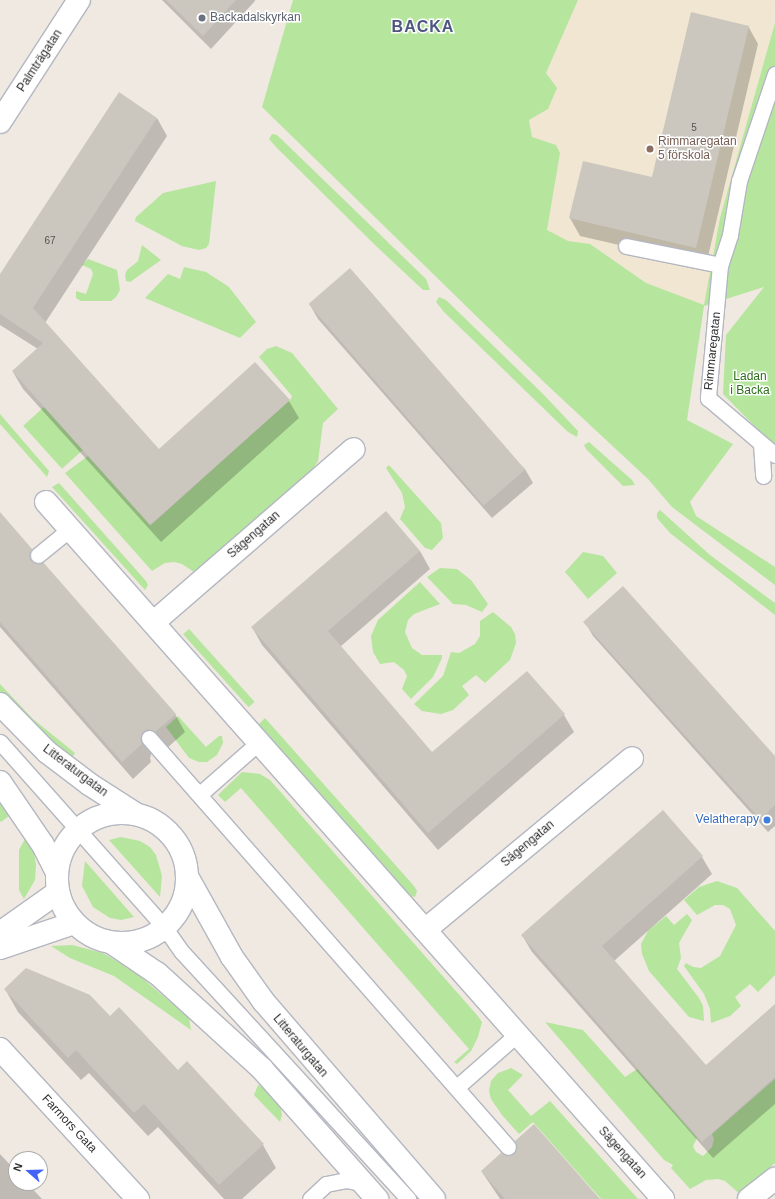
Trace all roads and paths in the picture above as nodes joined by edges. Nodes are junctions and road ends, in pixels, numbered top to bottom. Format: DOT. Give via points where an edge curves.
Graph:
graph roads {
  1 [pos="79,0"];
  2 [pos="775,74"];
  3 [pos="0,122"];
  4 [pos="626,246"];
  5 [pos="720,265"];
  6 [pos="761,444"];
  7 [pos="354,449"];
  8 [pos="775,455"];
  9 [pos="763,476"];
  10 [pos="46,502"];
  11 [pos="70,529"];
  12 [pos="38,555"];
  13 [pos="154,622"];
  14 [pos="0,704"];
  15 [pos="149,738"];
  16 [pos="0,742"];
  17 [pos="257,744"];
  18 [pos="632,758"];
  19 [pos="0,782"];
  20 [pos="200,794"];
  21 [pos="137,814"];
  22 [pos="79,829"];
  23 [pos="188,878"];
  24 [pos="58,882"];
  25 [pos="74,923"];
  26 [pos="165,928"];
  27 [pos="425,930"];
  28 [pos="0,933"];
  29 [pos="112,943"];
  30 [pos="0,948"];
  31 [pos="516,1036"];
  32 [pos="0,1049"];
  33 [pos="457,1087"];
  34 [pos="508,1147"];
  35 [pos="775,1179"];
  36 [pos="362,1182"];
  37 [pos="138,1199"];
  38 [pos="310,1199"];
  39 [pos="377,1199"];
  40 [pos="408,1199"];
  41 [pos="434,1199"];
  42 [pos="663,1199"];
  43 [pos="749,1199"];
  1 -- 3 [label="street, Palmträgatan"];
  2 -- 5 [label="lane, Rimmaregatan" via="739,180 730,235"];
  4 -- 5 [label="lane"];
  5 -- 6 [label="lane, Rimmaregatan" via="708,398"];
  6 -- 8 [label="lane, Rimmaregatan"];
  6 -- 9 [label="lane"];
  7 -- 13 [label="street, Sägengatan"];
  10 -- 11 [label="street, Sägengatan"];
  11 -- 12 [label="lane"];
  11 -- 13 [label="street, Sägengatan"];
  13 -- 17 [label="street, Sägengatan"];
  14 -- 21 [label="street, Litteraturgatan" via="47,752 89,784"];
  15 -- 20 [label="lane"];
  16 -- 22 [label="lane"];
  17 -- 20 [label="lane"];
  17 -- 27 [label="street, Sägengatan"];
  18 -- 27 [label="street, Sägengatan"];
  19 -- 24 [label="street, Litteraturgatan" via="43,845"];
  20 -- 33 [label="lane"];
  21 -- 22 [label="street, Litteraturgatan" via="106,815 92,820"];
  21 -- 23 [label="street, Litteraturgatan" via="151,819 174,837 186,864"];
  22 -- 24 [label="street, Litteraturgatan" via="60,856"];
  22 -- 26 [label="lane"];
  23 -- 26 [label="street, Litteraturgatan" via="182,906"];
  23 -- 41 [label="street, Litteraturgatan" via="232,957 264,1002"];
  24 -- 25 [label="street, Litteraturgatan" via="64,909"];
  24 -- 28 [label="street"];
  25 -- 29 [label="street, Litteraturgatan" via="98,939"];
  25 -- 30 [label="street"];
  26 -- 29 [label="street, Litteraturgatan" via="140,941"];
  26 -- 40 [label="lane" via="182,952"];
  27 -- 31 [label="street, Sägengatan"];
  29 -- 36 [label="street, Litteraturgatan" via="158,974 262,1069"];
  31 -- 33 [label="lane"];
  31 -- 42 [label="street, Sägengatan"];
  32 -- 37 [label="street, Farmors Gata"];
  33 -- 34 [label="lane"];
  35 -- 43 [label="street"];
  36 -- 38 [label="lane" via="346,1180 326,1184"];
  36 -- 39 [label="street, Litteraturgatan"];
}
